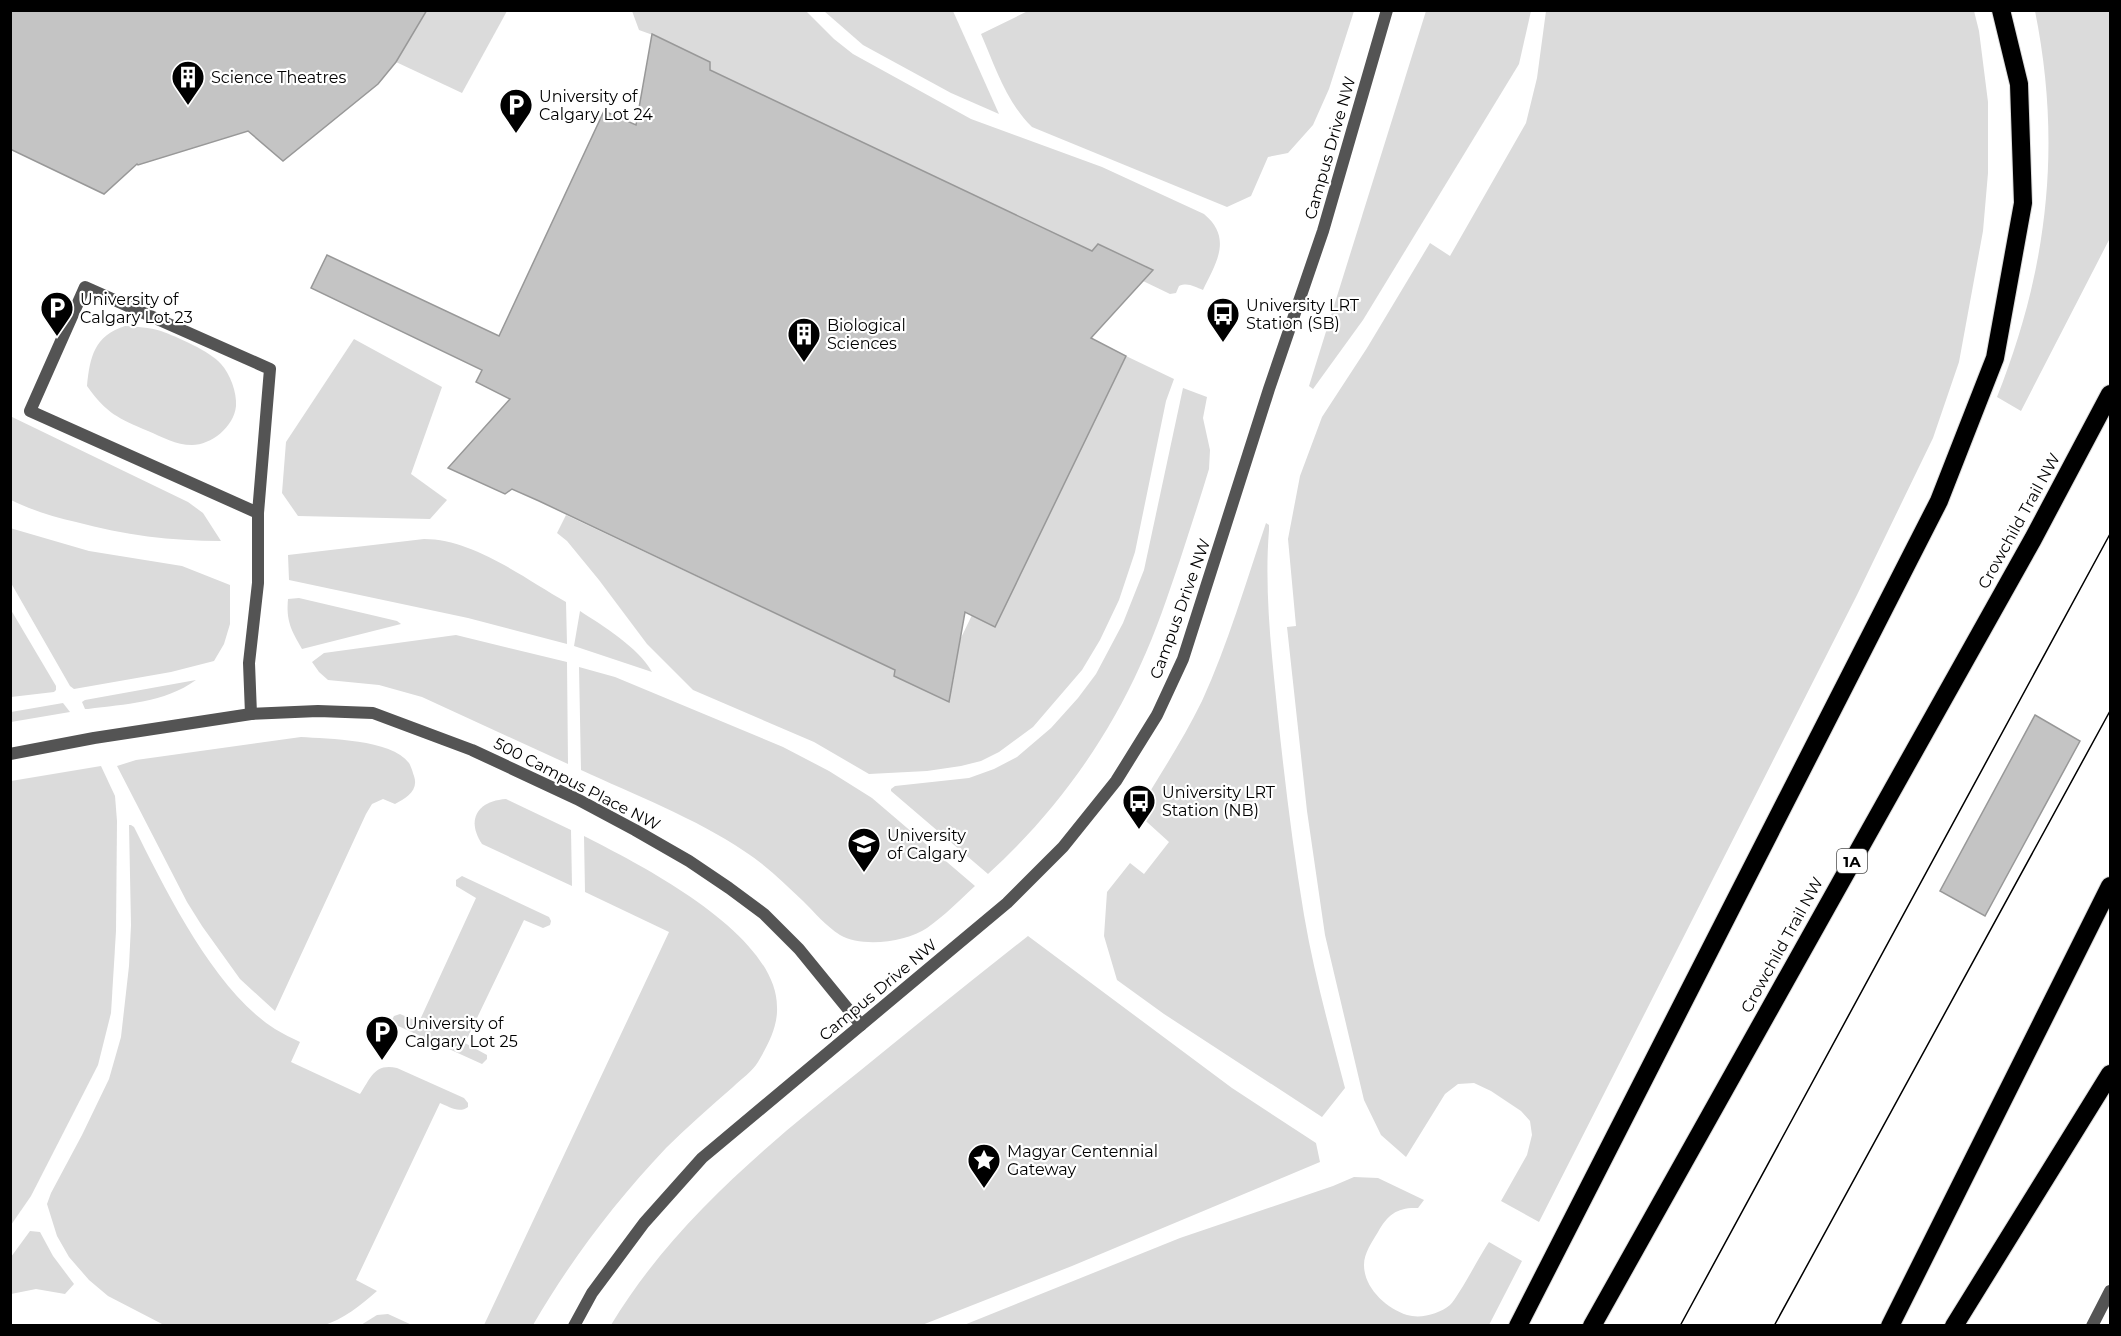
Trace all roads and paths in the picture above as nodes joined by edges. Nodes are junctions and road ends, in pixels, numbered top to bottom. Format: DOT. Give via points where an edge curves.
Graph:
graph roads {
  1 [pos="1387,10"];
  2 [pos="2001,10"];
  3 [pos="2110,394"];
  4 [pos="258,513"];
  5 [pos="251,714"];
  6 [pos="10,754"];
  7 [pos="2110,886"];
  8 [pos="861,1025"];
  9 [pos="2110,1074"];
  10 [pos="2110,1291"];
  11 [pos="574,1326"];
  12 [pos="1518,1326"];
  13 [pos="1592,1326"];
  14 [pos="1890,1326"];
  15 [pos="1954,1326"];
  16 [pos="2092,1326"];
  1 -- 8 [label="street, Campus Drive NW" via="1323,231 1201,606 1183,659 1157,715 1116,781 1036,875"];
  2 -- 12 [label="highway" via="2019,84 2023,203 1995,358 1939,501"];
  3 -- 13 [label="highway, Crowchild Trail NW / 1A"];
  4 -- 4 [label="street" via="270,369 85,287 30,411"];
  4 -- 5 [label="street" via="258,583 249,663"];
  5 -- 6 [label="street, 500 Campus Place NW"];
  5 -- 8 [label="street, 500 Campus Place NW" via="373,713 472,750 577,799 688,861 764,914 799,949"];
  7 -- 14 [label="highway"];
  8 -- 11 [label="street, Campus Drive NW" via="702,1158 644,1223 592,1293"];
  9 -- 15 [label="highway"];
  10 -- 16 [label="street"];
}
